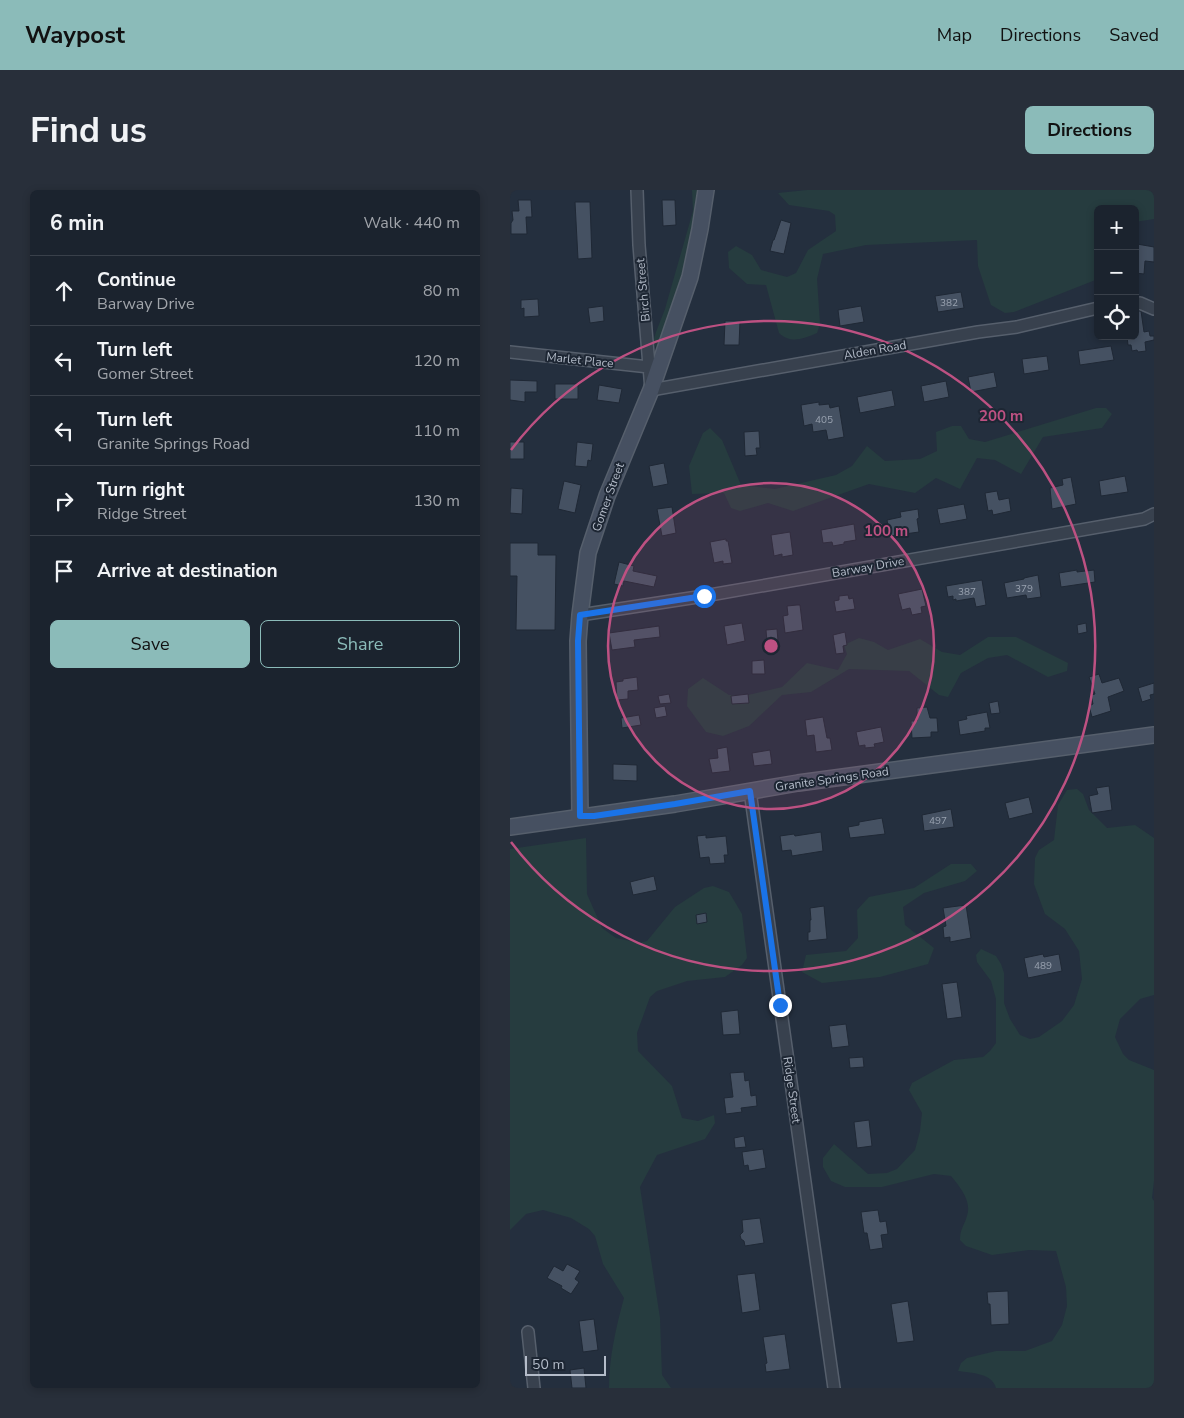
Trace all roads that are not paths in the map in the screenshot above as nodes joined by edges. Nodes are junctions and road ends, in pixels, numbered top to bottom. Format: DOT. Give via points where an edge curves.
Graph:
graph roads {
  1 [pos="637,190"];
  2 [pos="706,190"];
  3 [pos="1139,304"];
  4 [pos="1094,309"];
  5 [pos="1154,309"];
  6 [pos="510,352"];
  7 [pos="649,367"];
  8 [pos="651,390"];
  9 [pos="1154,514"];
  10 [pos="580,615"];
  11 [pos="1154,735"];
  12 [pos="750,791"];
  13 [pos="580,816"];
  14 [pos="510,827"];
  15 [pos="528,1332"];
  16 [pos="534,1388"];
  17 [pos="834,1388"];
  1 -- 7 [label="street, Birch Street"];
  2 -- 8 [label="street, Gomer Street" via="690,277"];
  3 -- 5 [label="street"];
  4 -- 8 [label="street, Alden Road" via="1017,327"];
  6 -- 7 [label="street, Marlet Place"];
  7 -- 8 [label="street, Birch Street"];
  8 -- 10 [label="street, Gomer Street" via="607,496 588,553"];
  9 -- 10 [label="street, Barway Drive" via="1134,521"];
  10 -- 13 [label="street, Gomer Street"];
  11 -- 12 [label="street, Granite Springs Road"];
  12 -- 13 [label="street, Granite Springs Road"];
  12 -- 17 [label="street, Ridge Street"];
  13 -- 14 [label="street, Granite Springs Road"];
  15 -- 16 [label="street"];
}
